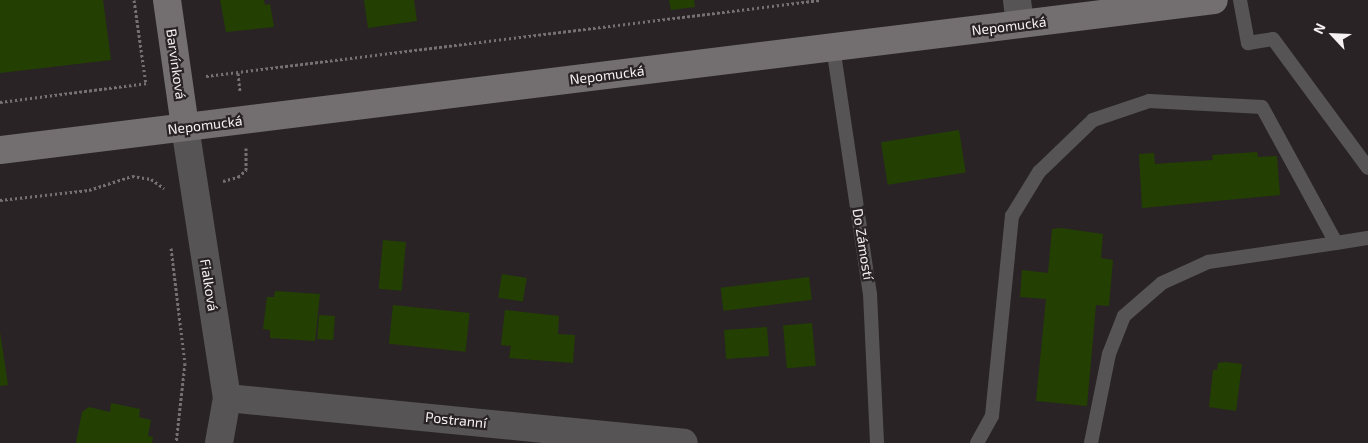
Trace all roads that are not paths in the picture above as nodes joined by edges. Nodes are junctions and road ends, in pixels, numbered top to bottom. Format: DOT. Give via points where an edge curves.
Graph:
graph roads {
  1 [pos="167,0"];
  2 [pos="1214,0"];
  3 [pos="1240,0"];
  4 [pos="1019,12"];
  5 [pos="833,48"];
  6 [pos="185,127"];
  7 [pos="0,150"];
  8 [pos="1368,168"];
  9 [pos="1368,238"];
  10 [pos="1336,244"];
  11 [pos="228,398"];
  12 [pos="219,443"];
  13 [pos="684,443"];
  14 [pos="877,443"];
  15 [pos="977,443"];
  16 [pos="1092,443"];
  1 -- 6 [label="street, Barvínková"];
  2 -- 4 [label="street, Nepomucká"];
  3 -- 8 [label="lane" via="1248,43 1273,39"];
  4 -- 5 [label="street, Nepomucká"];
  5 -- 6 [label="street, Nepomucká"];
  5 -- 14 [label="lane, Do Zámostí" via="870,294"];
  6 -- 7 [label="street, Nepomucká"];
  6 -- 11 [label="street, Fialková"];
  9 -- 10 [label="lane"];
  10 -- 15 [label="lane" via="1262,107 1149,101 1093,120 1039,172 1012,216 992,416"];
  10 -- 16 [label="lane" via="1208,262 1162,283 1124,316 1109,354"];
  11 -- 12 [label="street, Fialková"];
  11 -- 13 [label="street, Postranní"];
}
